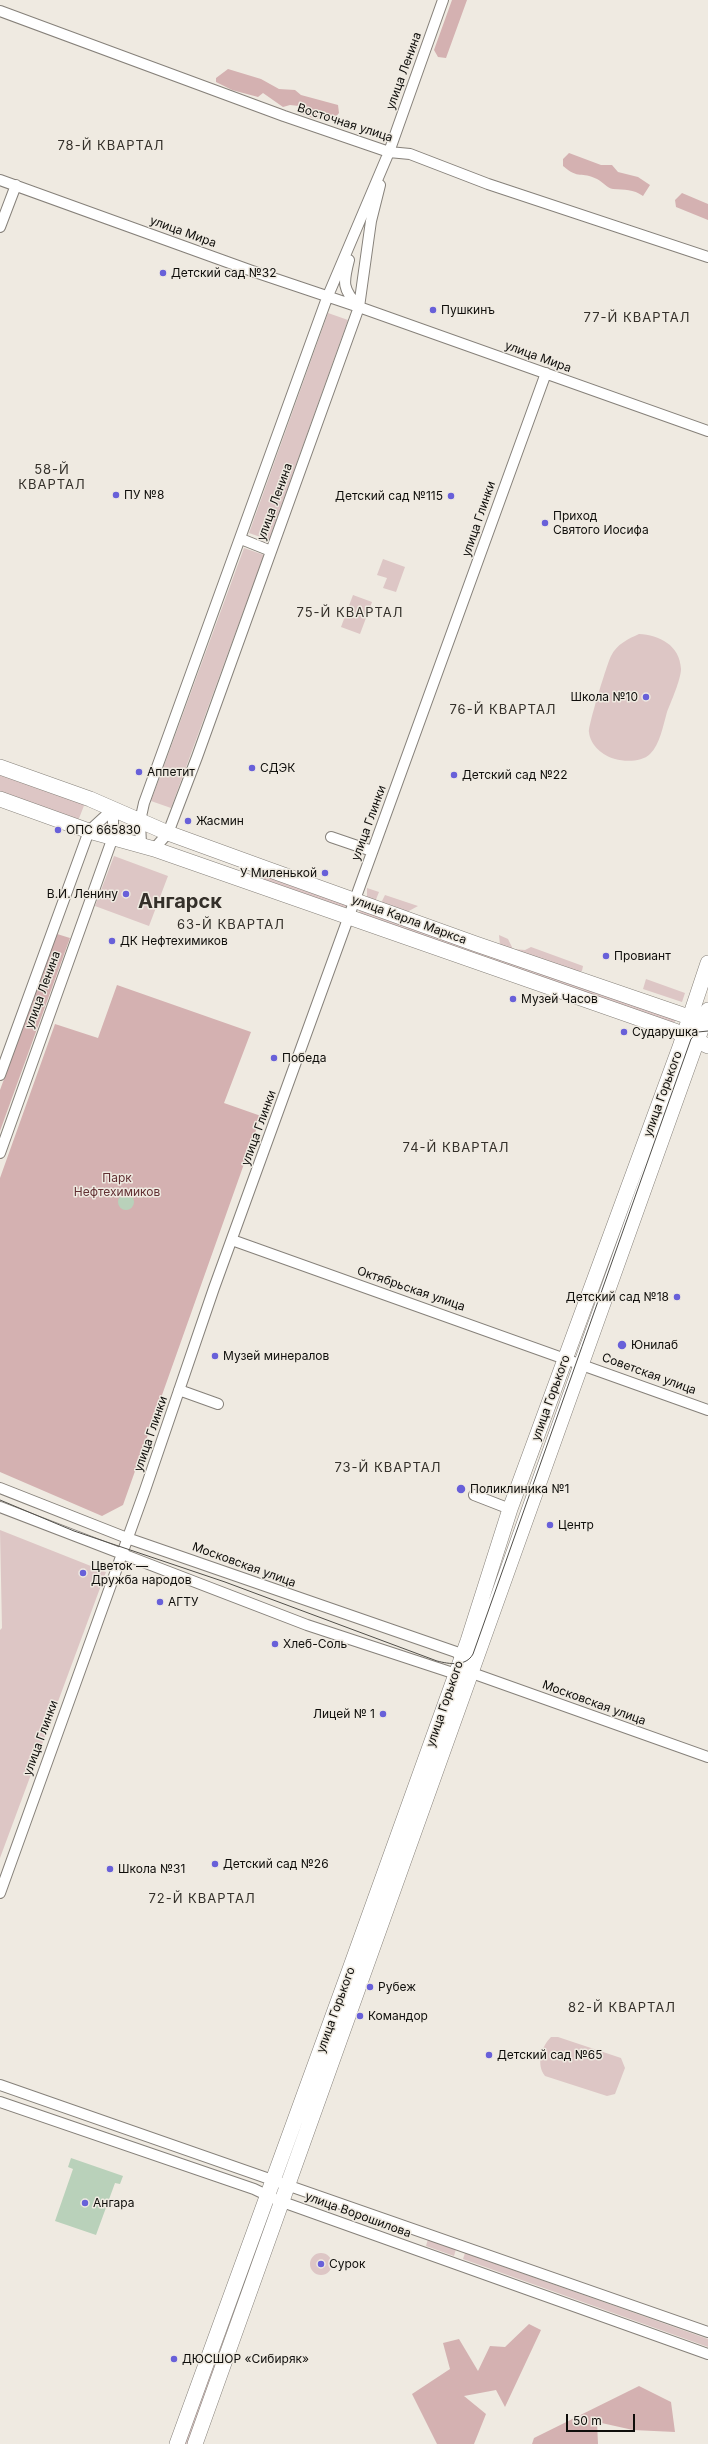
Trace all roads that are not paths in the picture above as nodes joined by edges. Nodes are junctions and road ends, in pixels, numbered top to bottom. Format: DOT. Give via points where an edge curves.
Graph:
graph roads {
  1 [pos="443,0"];
  2 [pos="0,11"];
  3 [pos="389,152"];
  4 [pos="0,180"];
  5 [pos="16,186"];
  6 [pos="358,226"];
  7 [pos="0,227"];
  8 [pos="708,257"];
  9 [pos="327,298"];
  10 [pos="359,307"];
  11 [pos="546,373"];
  12 [pos="708,431"];
  13 [pos="241,539"];
  14 [pos="271,551"];
  15 [pos="0,767"];
  16 [pos="0,799"];
  17 [pos="114,809"];
  18 [pos="140,821"];
  19 [pos="89,831"];
  20 [pos="168,833"];
  21 [pos="113,837"];
  22 [pos="331,837"];
  23 [pos="148,847"];
  24 [pos="372,851"];
  25 [pos="356,900"];
  26 [pos="350,918"];
  27 [pos="708,963"];
  28 [pos="707,1013"];
  29 [pos="688,1017"];
  30 [pos="684,1035"];
  31 [pos="702,1044"];
  32 [pos="0,1075"];
  33 [pos="0,1153"];
  34 [pos="232,1240"];
  35 [pos="566,1358"];
  36 [pos="581,1363"];
  37 [pos="179,1390"];
  38 [pos="218,1404"];
  39 [pos="708,1410"];
  40 [pos="0,1488"];
  41 [pos="474,1495"];
  42 [pos="0,1507"];
  43 [pos="510,1509"];
  44 [pos="127,1538"];
  45 [pos="120,1555"];
  46 [pos="462,1657"];
  47 [pos="472,1673"];
  48 [pos="456,1674"];
  49 [pos="708,1757"];
  50 [pos="0,1893"];
  51 [pos="0,2084"];
  52 [pos="0,2102"];
  53 [pos="281,2181"];
  54 [pos="274,2199"];
  55 [pos="708,2332"];
  56 [pos="708,2354"];
  57 [pos="177,2444"];
  58 [pos="195,2444"];
  1 -- 3 [label="street, улица Ленина"];
  2 -- 3 [label="street, Восточная улица" via="223,94"];
  3 -- 6 [label="street, улица Ленина"];
  3 -- 8 [label="street, Восточная улица" via="410,154 488,184"];
  3 -- 10 [label="street, улица Ленина" via="371,221"];
  4 -- 5 [label="street, улица Мира"];
  5 -- 7 [label="street"];
  5 -- 9 [label="street, улица Мира"];
  6 -- 9 [label="street, улица Ленина"];
  6 -- 10 [label="street" via="344,286 347,294"];
  9 -- 10 [label="street, улица Мира"];
  9 -- 13 [label="street, улица Ленина"];
  10 -- 11 [label="street, улица Мира"];
  10 -- 14 [label="street, улица Ленина"];
  11 -- 12 [label="street, улица Мира"];
  11 -- 24 [label="street, улица Глинки"];
  13 -- 14 [label="street"];
  13 -- 18 [label="street, улица Ленина" via="152,781"];
  14 -- 20 [label="street, улица Ленина"];
  15 -- 17 [label="main road, улица Карла Маркса"];
  16 -- 19 [label="main road, улица Карла Маркса"];
  17 -- 18 [label="main road, улица Карла Маркса"];
  17 -- 19 [label="street, улица Ленина"];
  17 -- 21 [label="street"];
  18 -- 20 [label="main road, улица Карла Маркса"];
  18 -- 23 [label="street, улица Ленина"];
  19 -- 21 [label="main road, улица Карла Маркса"];
  19 -- 32 [label="street, улица Ленина"];
  20 -- 23 [label="street, улица Ленина"];
  20 -- 25 [label="main road, улица Карла Маркса"];
  21 -- 23 [label="main road, улица Карла Маркса"];
  21 -- 33 [label="street, улица Ленина"];
  22 -- 24 [label="street"];
  23 -- 26 [label="main road, улица Карла Маркса"];
  24 -- 25 [label="street, улица Глинки"];
  25 -- 26 [label="street, улица Глинки"];
  25 -- 29 [label="main road, улица Карла Маркса"];
  26 -- 30 [label="main road, улица Карла Маркса"];
  26 -- 34 [label="street, улица Глинки"];
  27 -- 29 [label="main road, улица Горького"];
  28 -- 29 [label="main road, улица Карла Маркса"];
  28 -- 31 [label="main road, улица Горького"];
  29 -- 30 [label="main road, улица Горького"];
  30 -- 31 [label="main road, улица Карла Маркса"];
  30 -- 35 [label="main road, улица Горького"];
  31 -- 36 [label="main road, улица Горького"];
  34 -- 35 [label="street, Октябрьская улица"];
  34 -- 37 [label="street, улица Глинки"];
  35 -- 36 [label="street, Октябрьская улица"];
  35 -- 43 [label="main road, улица Горького"];
  36 -- 39 [label="street, Советская улица"];
  36 -- 47 [label="main road, улица Горького"];
  37 -- 38 [label="street"];
  37 -- 44 [label="street, улица Глинки"];
  40 -- 44 [label="street, Московская улица"];
  41 -- 43 [label="street"];
  42 -- 45 [label="street, Московская улица"];
  43 -- 46 [label="main road, улица Горького"];
  44 -- 45 [label="street, улица Глинки"];
  44 -- 46 [label="street, Московская улица" via="453,1651"];
  45 -- 48 [label="street, Московская улица" via="307,1625"];
  45 -- 50 [label="street, улица Глинки"];
  46 -- 47 [label="street"];
  46 -- 48 [label="main road, улица Горького"];
  47 -- 48 [label="street, Московская улица"];
  47 -- 49 [label="street, Московская улица"];
  47 -- 53 [label="main road, улица Горького"];
  48 -- 53 [label="main road, улица Горького"];
  51 -- 53 [label="street, улица Ворошилова"];
  52 -- 54 [label="street, улица Ворошилова" via="254,2189"];
  53 -- 54 [label="main road, улица Горького"];
  53 -- 55 [label="street, улица Ворошилова"];
  54 -- 56 [label="street, улица Ворошилова"];
  54 -- 57 [label="main road, улица Горького"];
  54 -- 58 [label="main road, улица Горького"];
}
